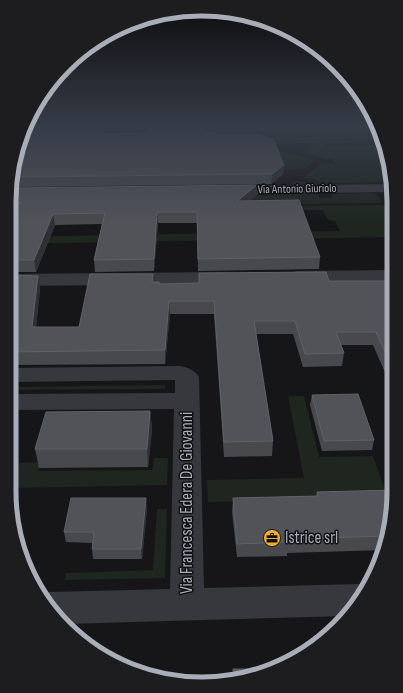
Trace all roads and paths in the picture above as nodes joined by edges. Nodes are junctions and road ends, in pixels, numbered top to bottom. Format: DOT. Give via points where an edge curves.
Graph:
graph roads {
  1 [pos="387,188"];
  2 [pos="215,190"];
  3 [pos="387,276"];
  4 [pos="283,277"];
  5 [pos="244,278"];
  6 [pos="16,280"];
  7 [pos="16,375"];
  8 [pos="187,401"];
  9 [pos="16,402"];
  10 [pos="352,600"];
  11 [pos="187,605"];
  12 [pos="57,608"];
  1 -- 2 [label="street, Via Antonio Giuriolo"];
  3 -- 4 [label="street"];
  5 -- 6 [label="street"];
  7 -- 8 [label="street, Via Francesca Edera De Giovanni" via="181,373 187,377"];
  8 -- 9 [label="street, Via Francesca Edera De Giovanni"];
  8 -- 11 [label="street, Via Francesca Edera De Giovanni"];
  10 -- 11 [label="street, Via Francesca Edera De Giovanni"];
  11 -- 12 [label="street, Via Francesca Edera De Giovanni"];
}
